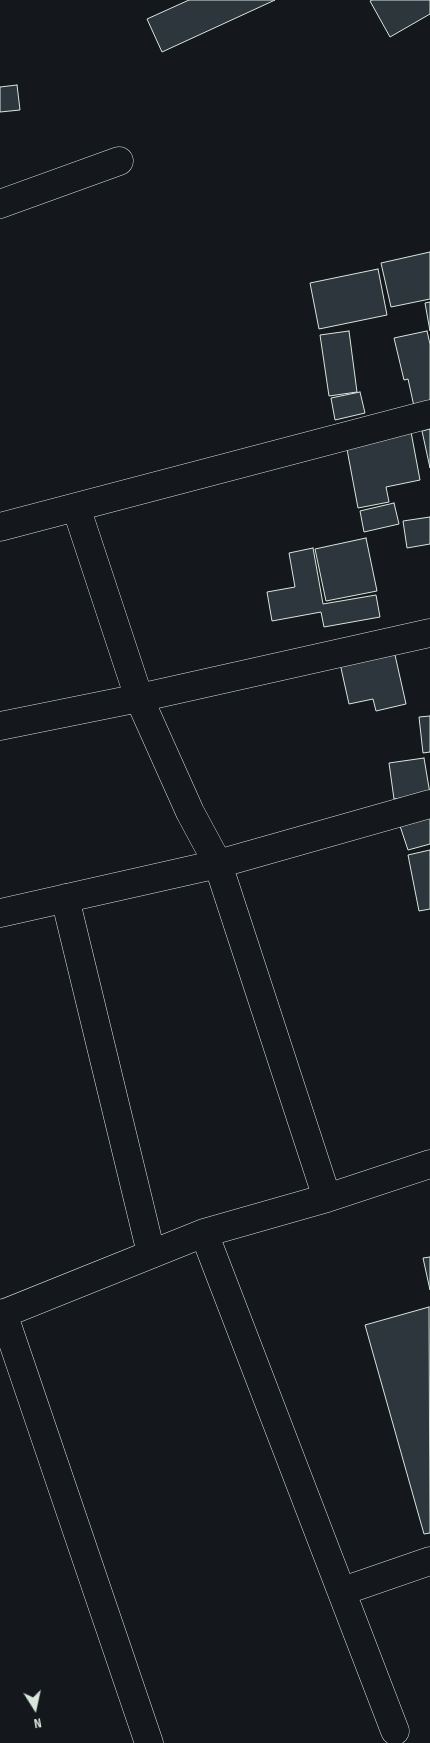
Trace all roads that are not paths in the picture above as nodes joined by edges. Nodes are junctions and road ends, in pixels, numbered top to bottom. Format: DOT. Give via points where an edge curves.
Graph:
graph roads {
  1 [pos="118,161"];
  2 [pos="0,204"];
  3 [pos="430,414"];
  4 [pos="76,507"];
  5 [pos="0,527"];
  6 [pos="430,633"];
  7 [pos="139,698"];
  8 [pos="0,726"];
  9 [pos="430,804"];
  10 [pos="218,864"];
  11 [pos="65,898"];
  12 [pos="0,913"];
  13 [pos="430,1164"];
  14 [pos="327,1198"];
  15 [pos="204,1233"];
  16 [pos="152,1253"];
  17 [pos="2,1314"];
  18 [pos="430,1561"];
  19 [pos="343,1591"];
  20 [pos="395,1731"];
  21 [pos="149,1743"];
  1 -- 2 [label="street"];
  3 -- 4 [label="street"];
  4 -- 5 [label="street"];
  4 -- 7 [label="street"];
  6 -- 7 [label="street"];
  7 -- 8 [label="street"];
  7 -- 10 [label="street" via="190,812"];
  9 -- 10 [label="street"];
  10 -- 11 [label="street"];
  10 -- 14 [label="street"];
  11 -- 12 [label="street"];
  11 -- 16 [label="street"];
  13 -- 14 [label="street"];
  14 -- 15 [label="street"];
  15 -- 16 [label="street"];
  15 -- 19 [label="street"];
  16 -- 17 [label="street"];
  17 -- 21 [label="street"];
  18 -- 19 [label="street"];
  19 -- 20 [label="street"];
}
